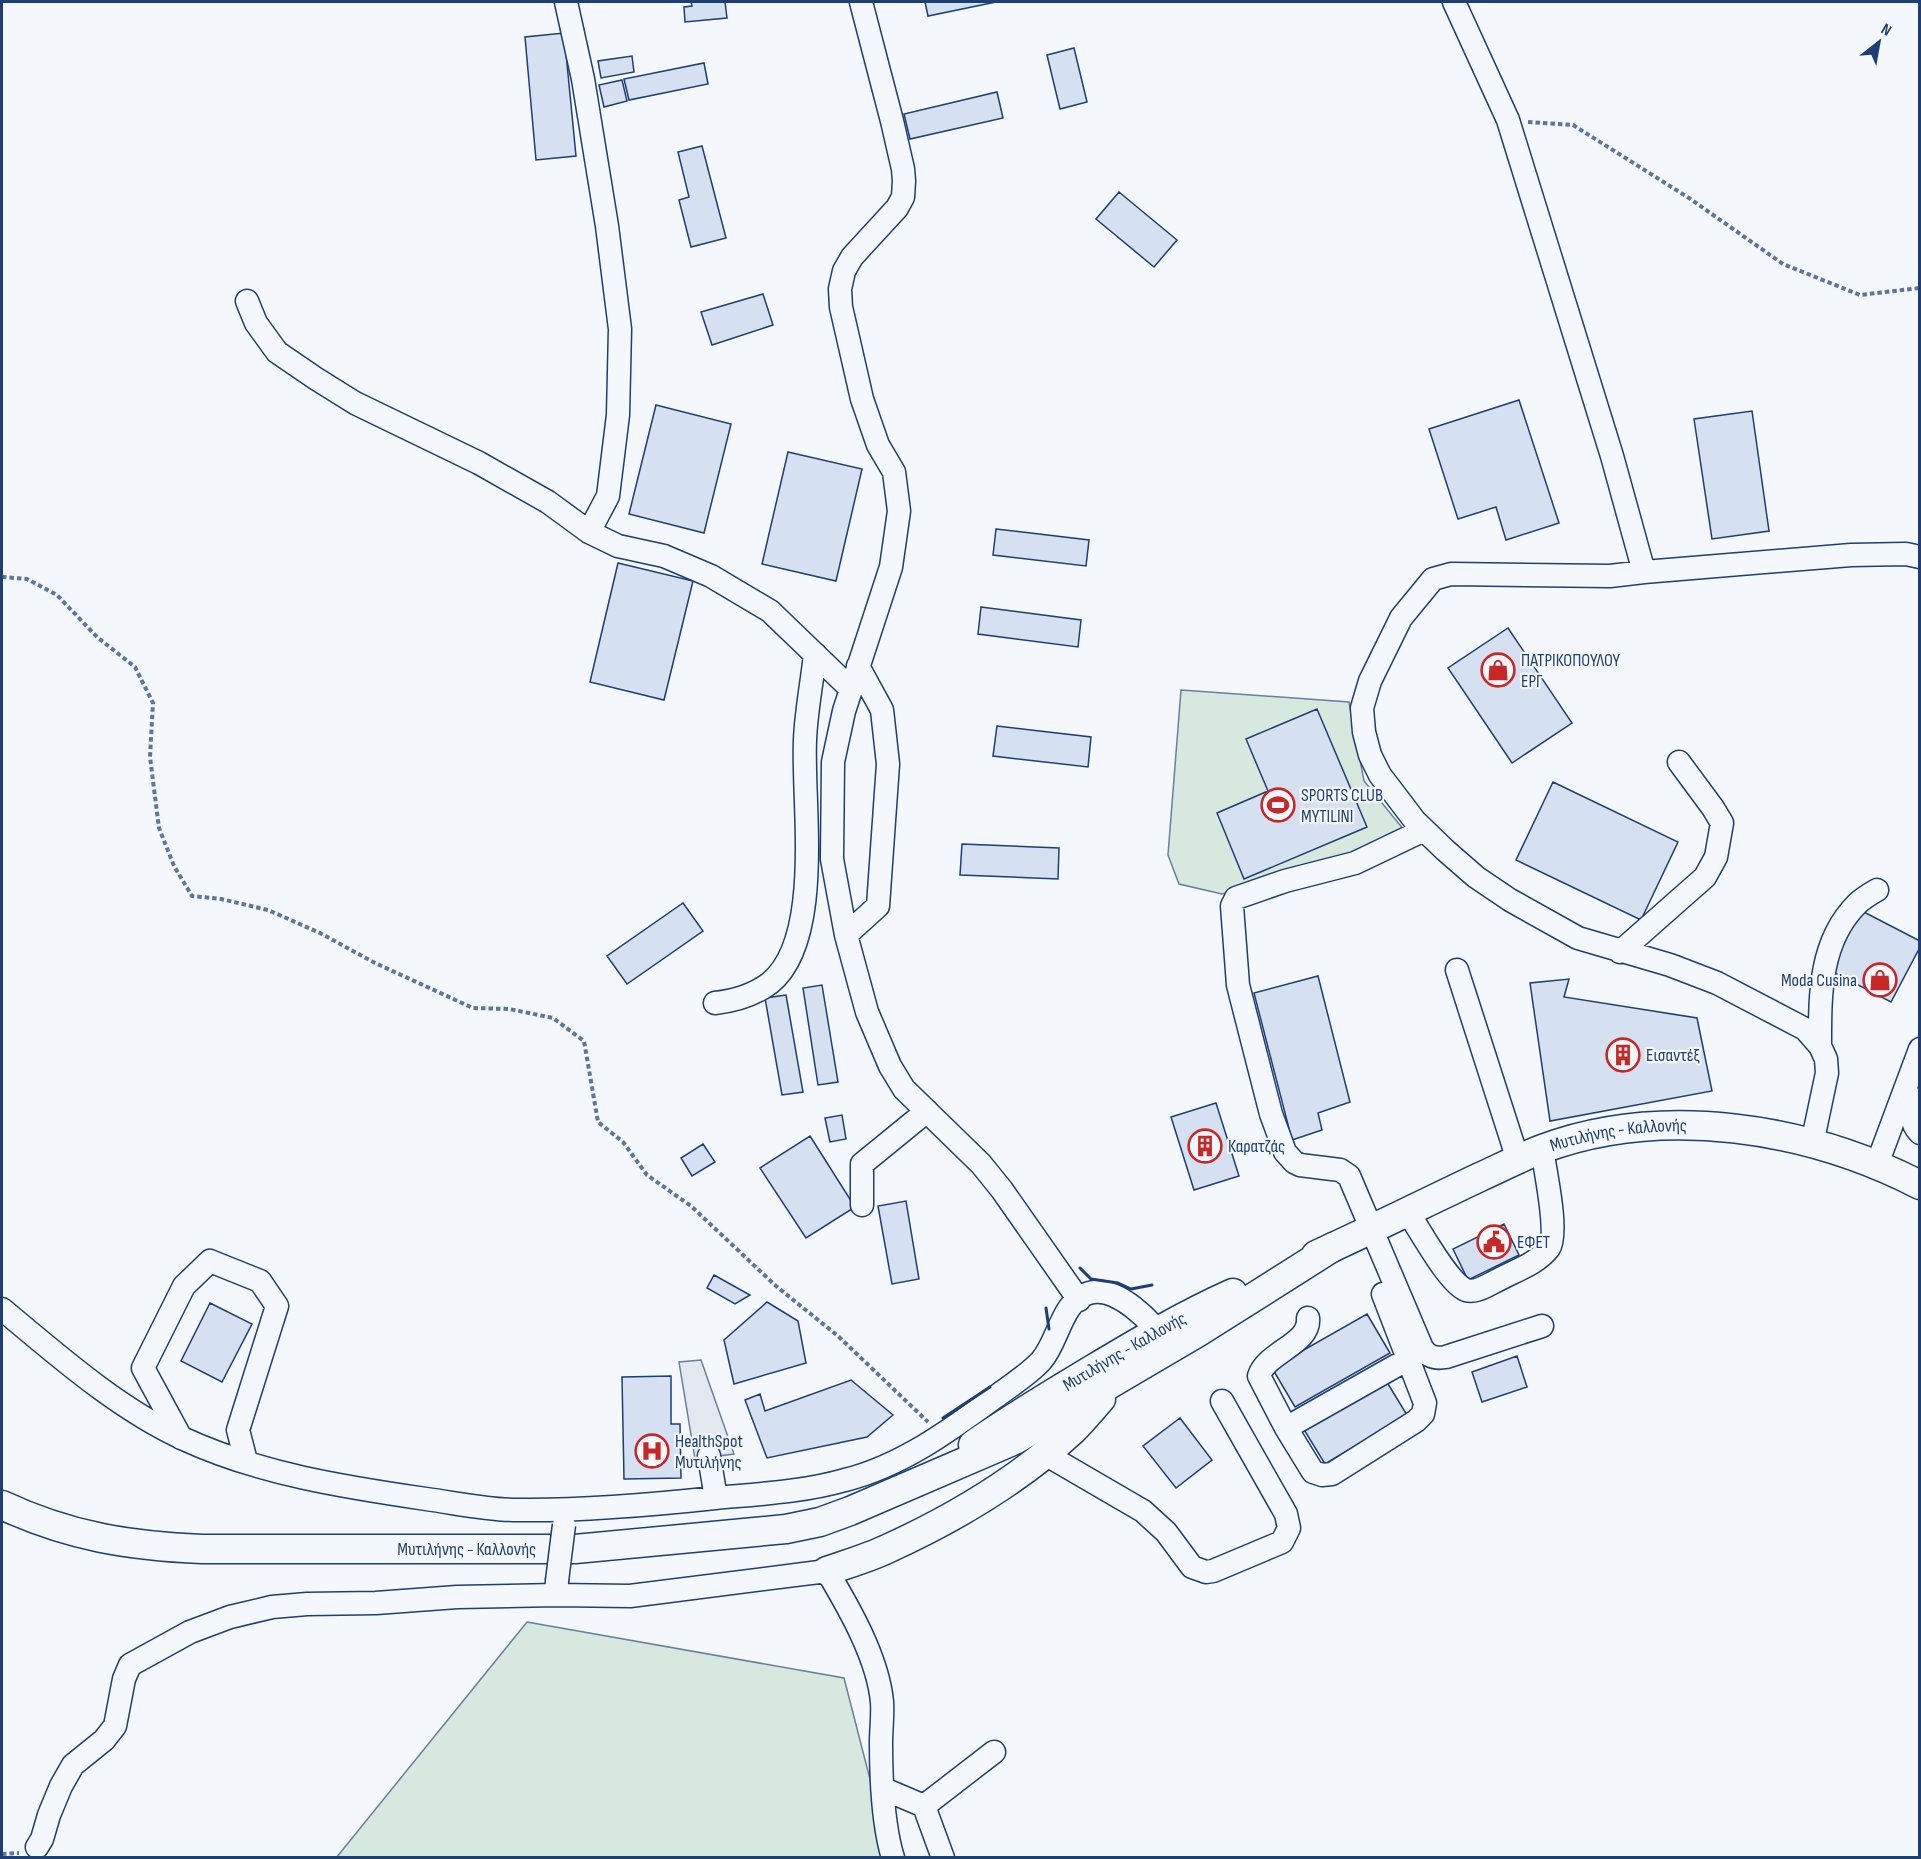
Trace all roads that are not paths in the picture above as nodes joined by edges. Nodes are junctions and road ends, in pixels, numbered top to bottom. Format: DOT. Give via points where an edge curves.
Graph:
graph roads {
  1 [pos="566,2"];
  2 [pos="861,2"];
  3 [pos="1454,2"];
  4 [pos="247,301"];
  5 [pos="589,532"];
  6 [pos="1920,557"];
  7 [pos="1644,572"];
  8 [pos="815,654"];
  9 [pos="858,666"];
  10 [pos="851,689"];
  11 [pos="1679,762"];
  12 [pos="1424,830"];
  13 [pos="1877,890"];
  14 [pos="846,935"];
  15 [pos="1620,952"];
  16 [pos="1457,970"];
  17 [pos="715,1003"];
  18 [pos="1820,1046"];
  19 [pos="1920,1049"];
  20 [pos="1920,1099"];
  21 [pos="927,1111"];
  22 [pos="1920,1133"];
  23 [pos="1812,1144"];
  24 [pos="1530,1154"];
  25 [pos="1876,1167"];
  26 [pos="1918,1178"];
  27 [pos="862,1205"];
  28 [pos="1407,1211"];
  29 [pos="1365,1231"];
  30 [pos="1079,1300"];
  31 [pos="2,1309"];
  32 [pos="1308,1318"];
  33 [pos="1542,1326"];
  34 [pos="1156,1344"];
  35 [pos="1408,1359"];
  36 [pos="1118,1380"];
  37 [pos="1222,1401"];
  38 [pos="1286,1428"];
  39 [pos="181,1438"];
  40 [pos="1045,1454"];
  41 [pos="709,1456"];
  42 [pos="246,1461"];
  43 [pos="928,1477"];
  44 [pos="716,1498"];
  45 [pos="2,1505"];
  46 [pos="564,1517"];
  47 [pos="826,1571"];
  48 [pos="556,1588"];
  49 [pos="994,1752"];
  50 [pos="884,1789"];
  51 [pos="924,1806"];
  52 [pos="37,1847"];
  53 [pos="893,1857"];
  54 [pos="943,1857"];
  1 -- 5 [label="street" via="587,101 620,329 618,415 608,496"];
  2 -- 9 [label="street" via="904,181 903,197 897,208 852,257 840,289 862,399 878,445 894,472 899,511 891,567"];
  3 -- 7 [label="street" via="1508,120 1609,444"];
  4 -- 5 [label="street" via="255,323 277,352 315,378 355,403 479,463 548,502"];
  5 -- 8 [label="street" via="618,546 664,556 711,576 770,611"];
  6 -- 7 [label="street" via="1851,555"];
  7 -- 12 [label="street" via="1610,576 1451,574 1433,579 1419,595 1384,650 1362,708 1370,755 1380,775"];
  8 -- 10 [label="street"];
  8 -- 17 [label="street" via="805,740 805,890 799,930 783,967 770,982 736,1001"];
  9 -- 10 [label="street"];
  9 -- 14 [label="street" via="882,710 888,764 878,906"];
  10 -- 14 [label="street" via="833,762 832,859"];
  11 -- 15 [label="street" via="1722,823 1716,857 1706,877"];
  12 -- 15 [label="street" via="1510,900 1578,938"];
  12 -- 29 [label="street" via="1355,863 1239,895 1232,906 1238,985 1271,1114 1285,1152 1300,1165 1347,1173"];
  13 -- 18 [label="street" via="1846,917 1823,972"];
  14 -- 21 [label="street" via="867,1012 890,1066 904,1089"];
  15 -- 18 [label="street" via="1717,983 1805,1029"];
  16 -- 24 [label="street"];
  18 -- 23 [label="street" via="1827,1073"];
  19 -- 25 [label="street"];
  20 -- 22 [label="street" via="1912,1114"];
  21 -- 27 [label="street" via="862,1164"];
  21 -- 30 [label="street" via="1002,1190"];
  23 -- 24 [label="main road, Μυτιλήνης - Καλλονής" via="1771,1133 1719,1126 1659,1125 1604,1131"];
  23 -- 25 [label="main road, Μυτιλήνης - Καλλονής"];
  24 -- 28 [label="main road, Μυτιλήνης - Καλλονής"];
  24 -- 28 [label="street" via="1554,1232 1550,1246 1528,1265 1475,1290 1464,1289 1451,1278"];
  25 -- 26 [label="main road, Μυτιλήνης - Καλλονής"];
  28 -- 29 [label="main road, Μυτιλήνης - Καλλονής"];
  29 -- 33 [label="street" via="1422,1348 1432,1357 1446,1357"];
  29 -- 34 [label="main road, Μυτιλήνης - Καλλονής"];
  29 -- 35 [label="street"];
  30 -- 34 [label="street" via="1093,1291 1114,1295 1130,1305"];
  30 -- 44 [label="street" via="1064,1316 1039,1364 941,1435 887,1466 805,1490"];
  31 -- 39 [label="street" via="93,1382"];
  32 -- 38 [label="street" via="1306,1331 1263,1367 1259,1376"];
  34 -- 36 [label="main road, Μυτιλήνης - Καλλονής"];
  34 -- 43 [label="main road, Μυτιλήνης - Καλλονής" via="1009,1419"];
  35 -- 38 [label="street"];
  35 -- 38 [label="street" via="1425,1403 1423,1414 1332,1474 1313,1472"];
  36 -- 40 [label="main road" via="1075,1428"];
  36 -- 43 [label="main road, Μυτιλήνης - Καλλονής" via="1016,1440"];
  37 -- 40 [label="street" via="1286,1514 1289,1528 1282,1542 1206,1572 1187,1563 1166,1532 1143,1511"];
  39 -- 42 [label="street"];
  39 -- 42 [label="street" via="143,1368 184,1287 210,1261 260,1281 277,1306 238,1430"];
  40 -- 47 [label="main road" via="947,1519 886,1550"];
  41 -- 44 [label="street"];
  42 -- 46 [label="street" via="314,1482"];
  43 -- 45 [label="main road, Μυτιλήνης - Καλλονής" via="820,1522 786,1529 575,1549 150,1547 71,1532"];
  44 -- 46 [label="street"];
  46 -- 48 [label="street, bridge"];
  47 -- 48 [label="street" via="630,1596"];
  47 -- 50 [label="street" via="864,1639 877,1678 882,1700"];
  48 -- 52 [label="street" via="272,1607 190,1632 130,1665 115,1726 73,1765"];
  49 -- 51 [label="street"];
  50 -- 51 [label="street"];
  50 -- 53 [label="street"];
  51 -- 54 [label="street"];
}
